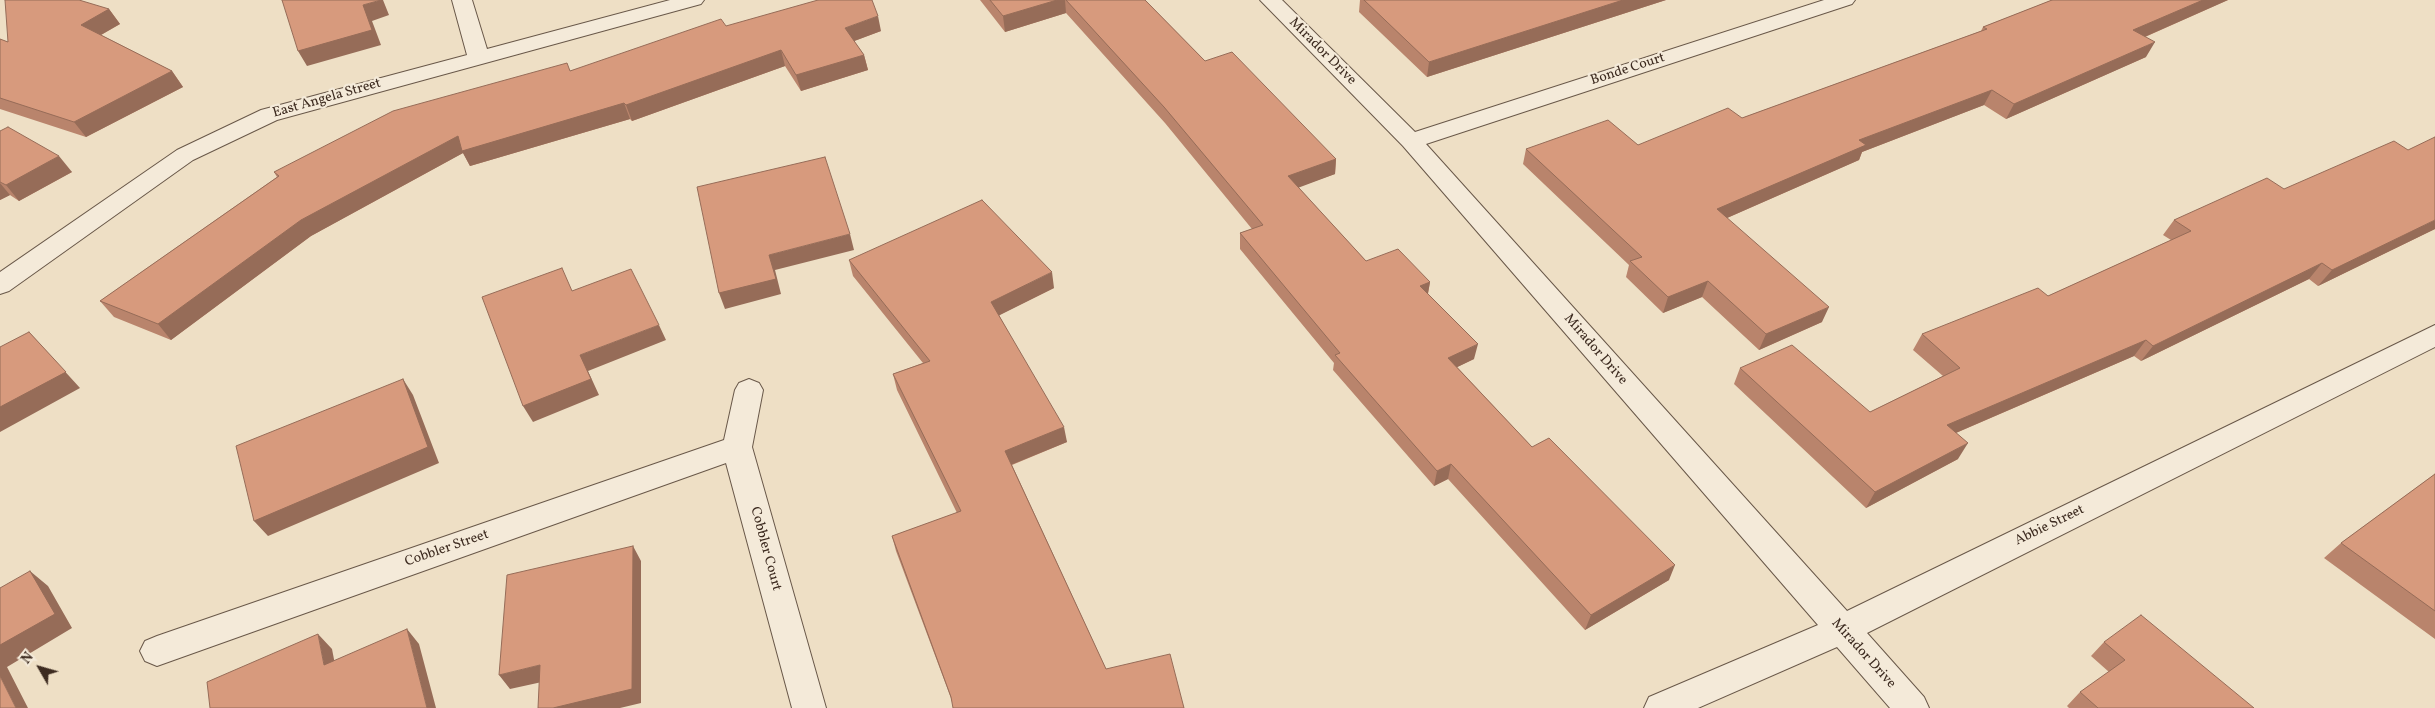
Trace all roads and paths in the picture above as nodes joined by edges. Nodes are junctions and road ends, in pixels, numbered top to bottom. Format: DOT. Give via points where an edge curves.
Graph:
graph roads {
  1 [pos="462,0"];
  2 [pos="694,0"];
  3 [pos="1270,0"];
  4 [pos="1844,0"];
  5 [pos="478,57"];
  6 [pos="1411,141"];
  7 [pos="0,285"];
  8 [pos="2435,335"];
  9 [pos="749,390"];
  10 [pos="737,447"];
  11 [pos="1841,630"];
  12 [pos="157,651"];
  13 [pos="809,708"];
  14 [pos="1661,708"];
  15 [pos="1912,708"];
  1 -- 5 [label="street"];
  2 -- 5 [label="street, East Angela Street"];
  3 -- 6 [label="street, Mirador Drive"];
  4 -- 6 [label="street, Bonde Court"];
  5 -- 7 [label="street, East Angela Street" via="269,115 218,139 185,155"];
  6 -- 11 [label="street, Mirador Drive"];
  8 -- 11 [label="street, Abbie Street"];
  9 -- 10 [label="street, Cobbler Court"];
  10 -- 12 [label="street, Cobbler Street"];
  10 -- 13 [label="street, Cobbler Court"];
  11 -- 14 [label="street, Abbie Street"];
  11 -- 15 [label="street, Mirador Drive"];
}
